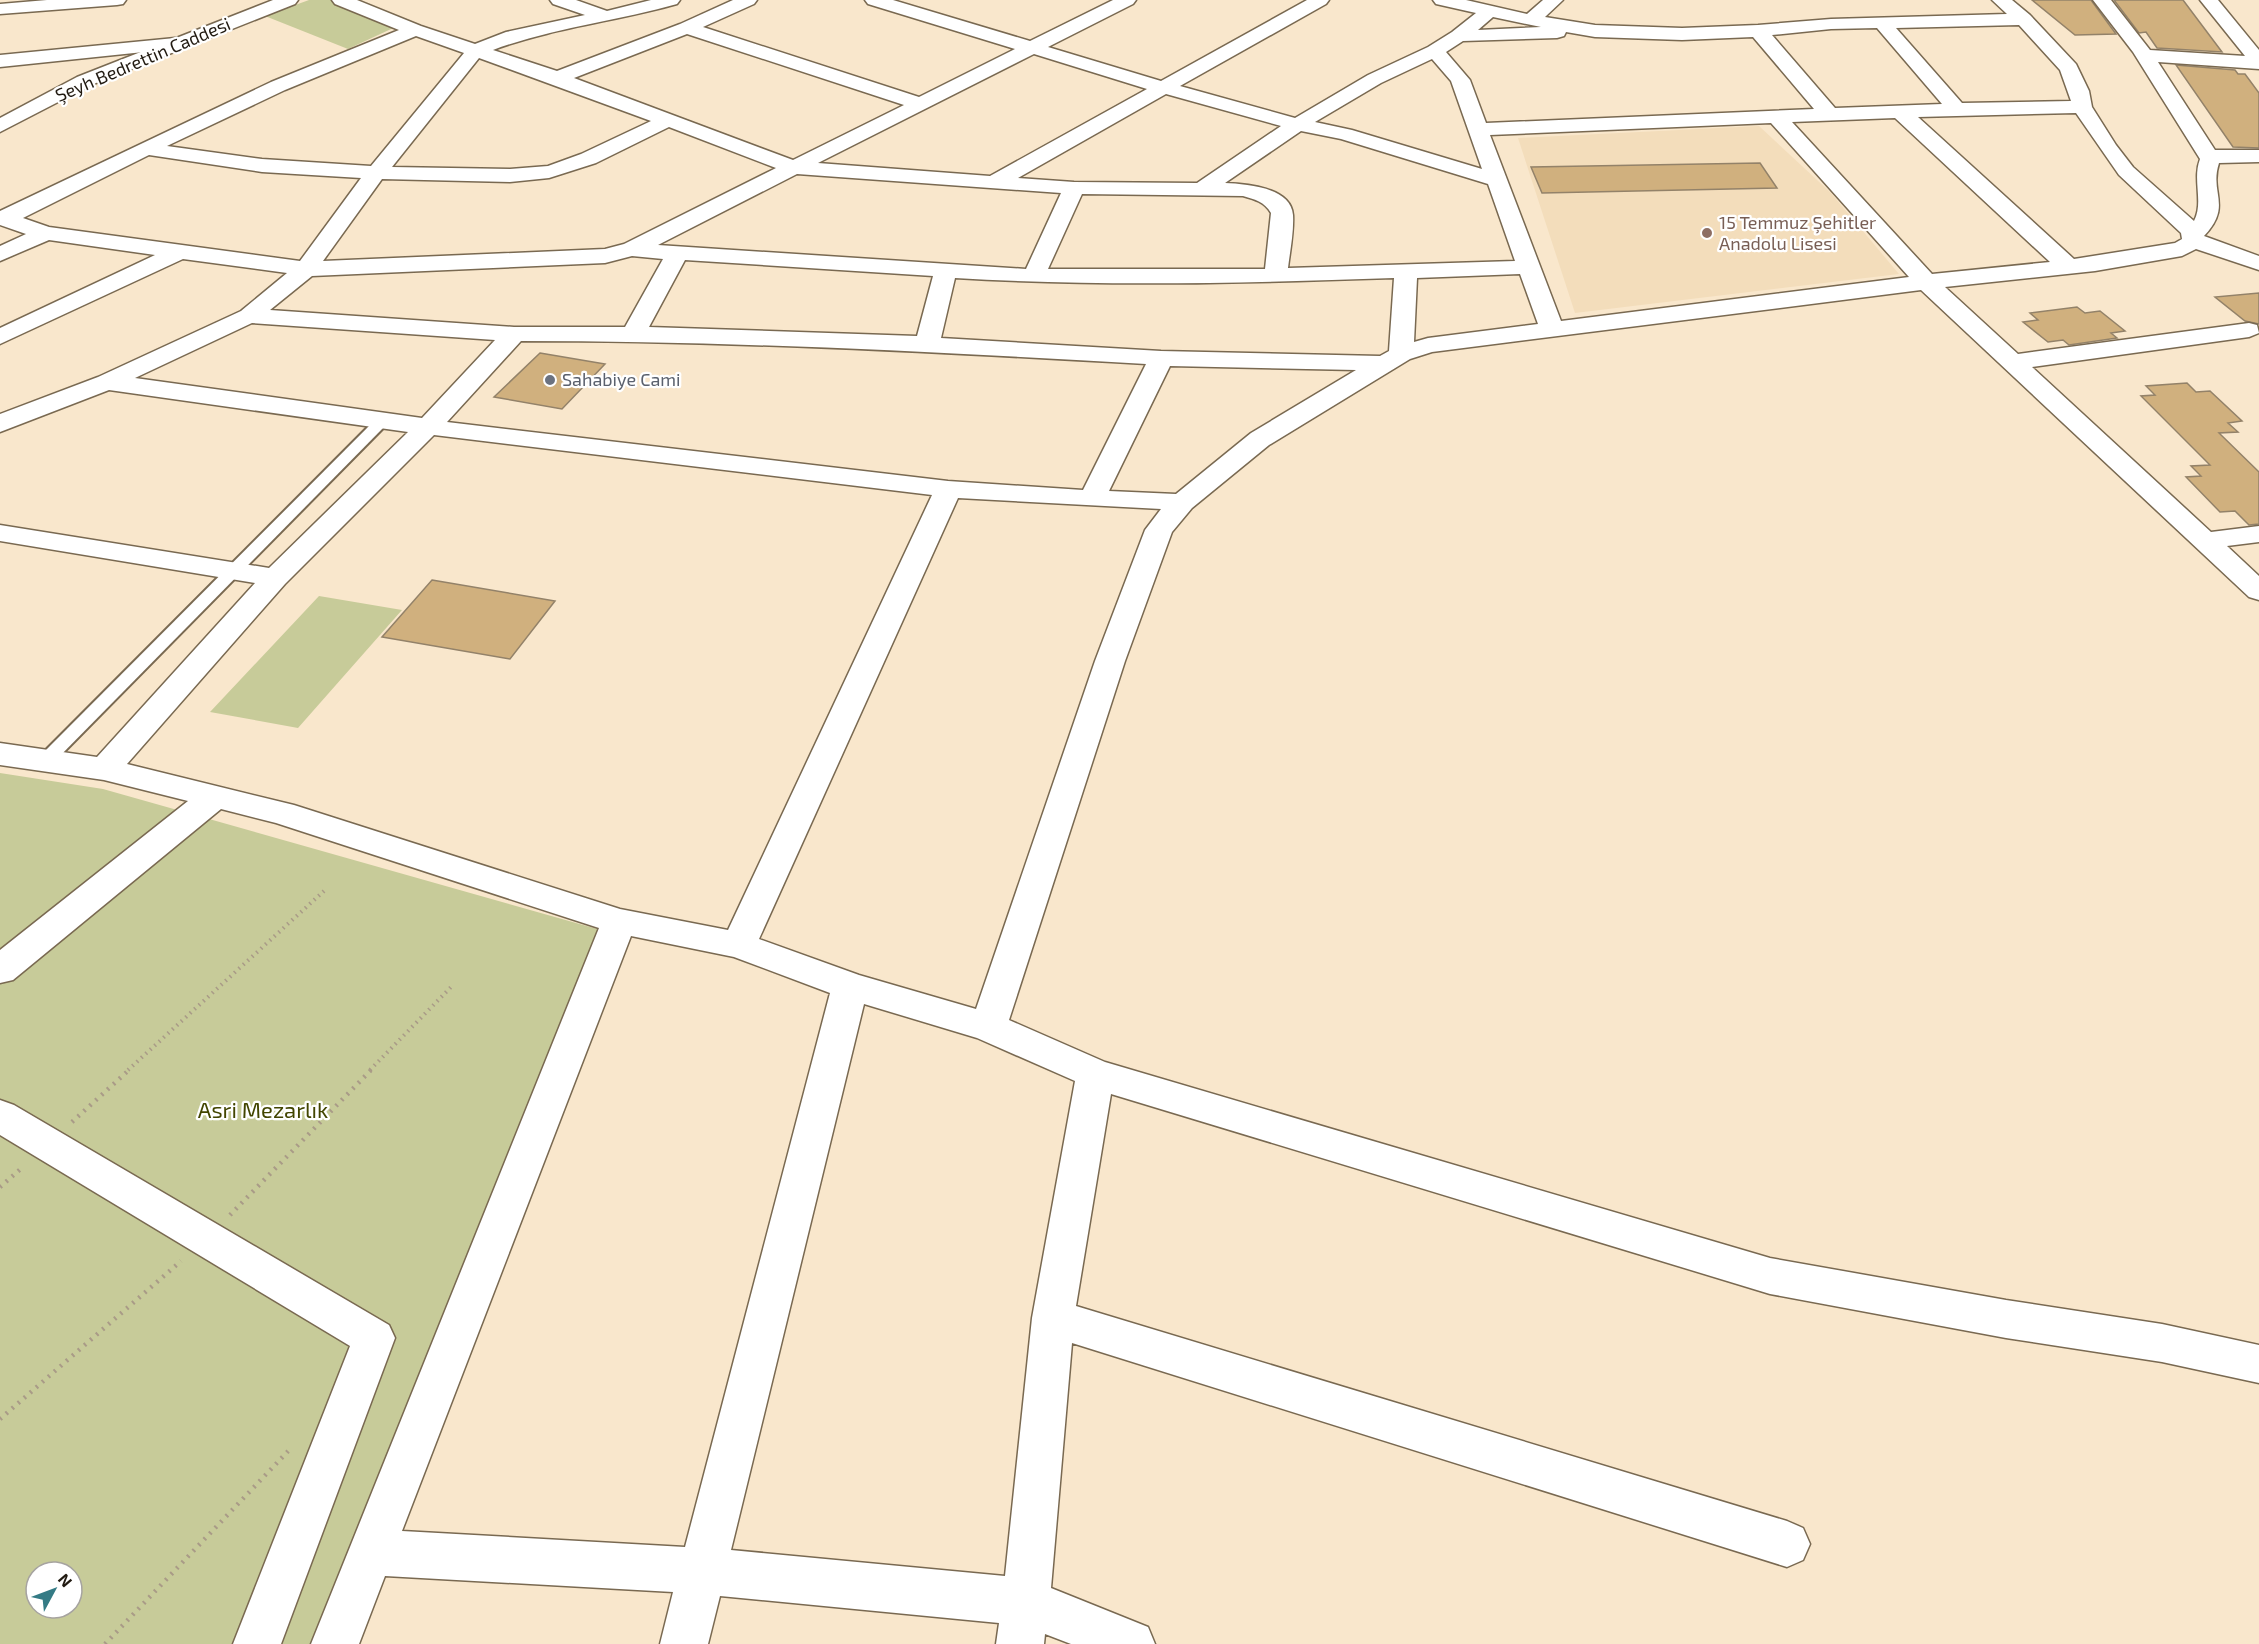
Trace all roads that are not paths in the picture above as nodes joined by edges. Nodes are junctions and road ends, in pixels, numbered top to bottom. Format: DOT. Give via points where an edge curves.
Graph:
graph roads {
  1 [pos="117,0"];
  2 [pos="289,0"];
  3 [pos="341,0"];
  4 [pos="559,0"];
  5 [pos="671,0"];
  6 [pos="748,0"];
  7 [pos="1127,0"];
  8 [pos="1320,0"];
  9 [pos="1442,0"];
  10 [pos="1554,0"];
  11 [pos="2001,0"];
  12 [pos="2102,0"];
  13 [pos="2209,0"];
  14 [pos="891,2"];
  15 [pos="21,4"];
  16 [pos="0,9"];
  17 [pos="1488,12"];
  18 [pos="605,16"];
  19 [pos="2024,19"];
  20 [pos="1531,20"];
  21 [pos="1882,23"];
  22 [pos="686,28"];
  23 [pos="415,30"];
  24 [pos="1596,31"];
  25 [pos="1758,31"];
  26 [pos="1459,36"];
  27 [pos="175,44"];
  28 [pos="1029,49"];
  29 [pos="476,50"];
  30 [pos="1435,51"];
  31 [pos="2144,55"];
  32 [pos="0,61"];
  33 [pos="2259,63"];
  34 [pos="557,78"];
  35 [pos="1161,87"];
  36 [pos="922,104"];
  37 [pos="2082,107"];
  38 [pos="1957,109"];
  39 [pos="1900,111"];
  40 [pos="1829,114"];
  41 [pos="1776,116"];
  42 [pos="669,120"];
  43 [pos="1299,125"];
  44 [pos="0,126"];
  45 [pos="1479,129"];
  46 [pos="146,148"];
  47 [pos="2259,156"];
  48 [pos="2210,159"];
  49 [pos="795,168"];
  50 [pos="375,174"];
  51 [pos="1497,180"];
  52 [pos="996,181"];
  53 [pos="1074,188"];
  54 [pos="1201,190"];
  55 [pos="3,219"];
  56 [pos="46,233"];
  57 [pos="2192,238"];
  58 [pos="632,249"];
  59 [pos="179,252"];
  60 [pos="678,252"];
  61 [pos="0,254"];
  62 [pos="2259,263"];
  63 [pos="1529,267"];
  64 [pos="2069,267"];
  65 [pos="306,269"];
  66 [pos="946,269"];
  67 [pos="1406,271"];
  68 [pos="1276,275"];
  69 [pos="1035,276"];
  70 [pos="1926,282"];
  71 [pos="249,316"];
  72 [pos="1552,329"];
  73 [pos="2249,330"];
  74 [pos="514,334"];
  75 [pos="633,334"];
  76 [pos="0,337"];
  77 [pos="927,344"];
  78 [pos="1161,358"];
  79 [pos="1392,358"];
  80 [pos="2012,362"];
  81 [pos="107,382"];
  82 [pos="0,402"];
  83 [pos="35,408"];
  84 [pos="382,421"];
  85 [pos="0,424"];
  86 [pos="428,427"];
  87 [pos="948,489"];
  88 [pos="1092,499"];
  89 [pos="1182,502"];
  90 [pos="0,533"];
  91 [pos="2259,534"];
  92 [pos="2204,541"];
  93 [pos="232,572"];
  94 [pos="275,578"];
  95 [pos="2259,591"];
  96 [pos="0,754"];
  97 [pos="46,760"];
  98 [pos="104,769"];
  99 [pos="216,796"];
  100 [pos="619,921"];
  101 [pos="739,945"];
  102 [pos="0,970"];
  103 [pos="850,986"];
  104 [pos="988,1027"];
  105 [pos="1095,1074"];
  106 [pos="0,1116"];
  107 [pos="1053,1318"];
  108 [pos="2259,1364"];
  109 [pos="1787,1545"];
  110 [pos="370,1552"];
  111 [pos="704,1571"];
  112 [pos="1023,1623"];
  113 [pos="257,1644"];
  114 [pos="335,1644"];
  115 [pos="684,1644"];
  116 [pos="1131,1644"];
  1 -- 15 [label="street"];
  2 -- 27 [label="street, Şeyh Bedrettin Caddesi"];
  3 -- 23 [label="street"];
  4 -- 18 [label="street"];
  5 -- 18 [label="street"];
  6 -- 22 [label="street"];
  7 -- 28 [label="street"];
  8 -- 35 [label="street"];
  9 -- 17 [label="street"];
  10 -- 20 [label="street"];
  11 -- 19 [label="street"];
  12 -- 31 [label="street"];
  13 -- 33 [label="street"];
  14 -- 28 [label="street"];
  15 -- 16 [label="street"];
  17 -- 20 [label="street"];
  17 -- 26 [label="street"];
  18 -- 29 [label="street" via="513,36"];
  19 -- 21 [label="street"];
  19 -- 37 [label="street" via="2069,68"];
  20 -- 24 [label="street"];
  21 -- 25 [label="street"];
  21 -- 38 [label="street"];
  22 -- 34 [label="street"];
  22 -- 36 [label="street"];
  23 -- 29 [label="street"];
  23 -- 46 [label="street" via="278,86"];
  24 -- 25 [label="street"];
  24 -- 26 [label="street"];
  25 -- 40 [label="street"];
  26 -- 30 [label="street"];
  27 -- 32 [label="street"];
  27 -- 44 [label="street, Şeyh Bedrettin Caddesi" via="84,81"];
  28 -- 35 [label="street"];
  28 -- 36 [label="street"];
  29 -- 34 [label="street"];
  29 -- 50 [label="street"];
  30 -- 43 [label="street" via="1400,64"];
  30 -- 45 [label="street" via="1460,80"];
  31 -- 33 [label="street"];
  31 -- 48 [label="street"];
  34 -- 42 [label="street"];
  35 -- 43 [label="street"];
  35 -- 52 [label="street"];
  36 -- 49 [label="street"];
  37 -- 38 [label="street"];
  37 -- 57 [label="street" via="2126,171 2192,231"];
  38 -- 39 [label="street"];
  39 -- 40 [label="street"];
  39 -- 64 [label="street"];
  40 -- 41 [label="street"];
  41 -- 45 [label="street"];
  41 -- 70 [label="street"];
  42 -- 49 [label="street"];
  42 -- 50 [label="street" via="561,169 530,175"];
  43 -- 51 [label="street" via="1345,134"];
  43 -- 54 [label="street"];
  45 -- 51 [label="street"];
  46 -- 50 [label="street" via="257,164"];
  46 -- 55 [label="street"];
  47 -- 48 [label="street" via="2219,155"];
  48 -- 57 [label="street" via="2204,171 2210,198 2207,220"];
  49 -- 52 [label="street"];
  49 -- 58 [label="street"];
  50 -- 65 [label="street"];
  51 -- 63 [label="street"];
  52 -- 53 [label="street"];
  53 -- 54 [label="street"];
  53 -- 69 [label="street"];
  54 -- 68 [label="street" via="1243,190 1276,202 1282,213"];
  55 -- 56 [label="street"];
  56 -- 59 [label="street"];
  56 -- 61 [label="street"];
  57 -- 62 [label="street"];
  57 -- 64 [label="street" via="2182,249"];
  58 -- 60 [label="street"];
  58 -- 65 [label="street" via="605,256"];
  59 -- 65 [label="street"];
  59 -- 76 [label="street"];
  60 -- 66 [label="street"];
  60 -- 75 [label="street"];
  63 -- 67 [label="street"];
  63 -- 72 [label="street"];
  64 -- 70 [label="street"];
  65 -- 71 [label="street"];
  66 -- 69 [label="street"];
  66 -- 77 [label="street"];
  67 -- 68 [label="street"];
  67 -- 79 [label="street"];
  68 -- 69 [label="street"];
  70 -- 72 [label="street"];
  70 -- 80 [label="street"];
  71 -- 74 [label="street"];
  71 -- 81 [label="street"];
  72 -- 79 [label="street" via="1428,345"];
  73 -- 80 [label="street"];
  74 -- 75 [label="street"];
  74 -- 86 [label="street"];
  75 -- 77 [label="street"];
  77 -- 78 [label="street"];
  78 -- 79 [label="street"];
  78 -- 88 [label="street"];
  79 -- 89 [label="street" via="1260,439"];
  80 -- 92 [label="street"];
  81 -- 83 [label="street"];
  81 -- 84 [label="street"];
  82 -- 83 [label="street"];
  83 -- 85 [label="street"];
  84 -- 86 [label="street"];
  84 -- 93 [label="lane"];
  86 -- 87 [label="street"];
  86 -- 94 [label="street"];
  87 -- 88 [label="street"];
  87 -- 101 [label="street"];
  88 -- 89 [label="street"];
  89 -- 104 [label="street" via="1159,530 1110,661"];
  90 -- 93 [label="street"];
  91 -- 92 [label="street"];
  92 -- 95 [label="street"];
  93 -- 94 [label="street"];
  93 -- 97 [label="lane"];
  94 -- 98 [label="street"];
  96 -- 97 [label="street"];
  97 -- 98 [label="street"];
  98 -- 99 [label="street"];
  99 -- 100 [label="street" via="282,813"];
  99 -- 102 [label="street"];
  100 -- 101 [label="street"];
  100 -- 110 [label="street"];
  101 -- 103 [label="street"];
  103 -- 104 [label="street"];
  103 -- 111 [label="street"];
  104 -- 105 [label="street"];
  105 -- 107 [label="street"];
  105 -- 108 [label="street" via="1770,1276 2162,1343"];
  106 -- 113 [label="street" via="374,1338"];
  107 -- 109 [label="street"];
  107 -- 112 [label="street"];
  110 -- 111 [label="street"];
  110 -- 114 [label="street"];
  111 -- 112 [label="street"];
  111 -- 115 [label="street"];
  112 -- 116 [label="street"];
}
